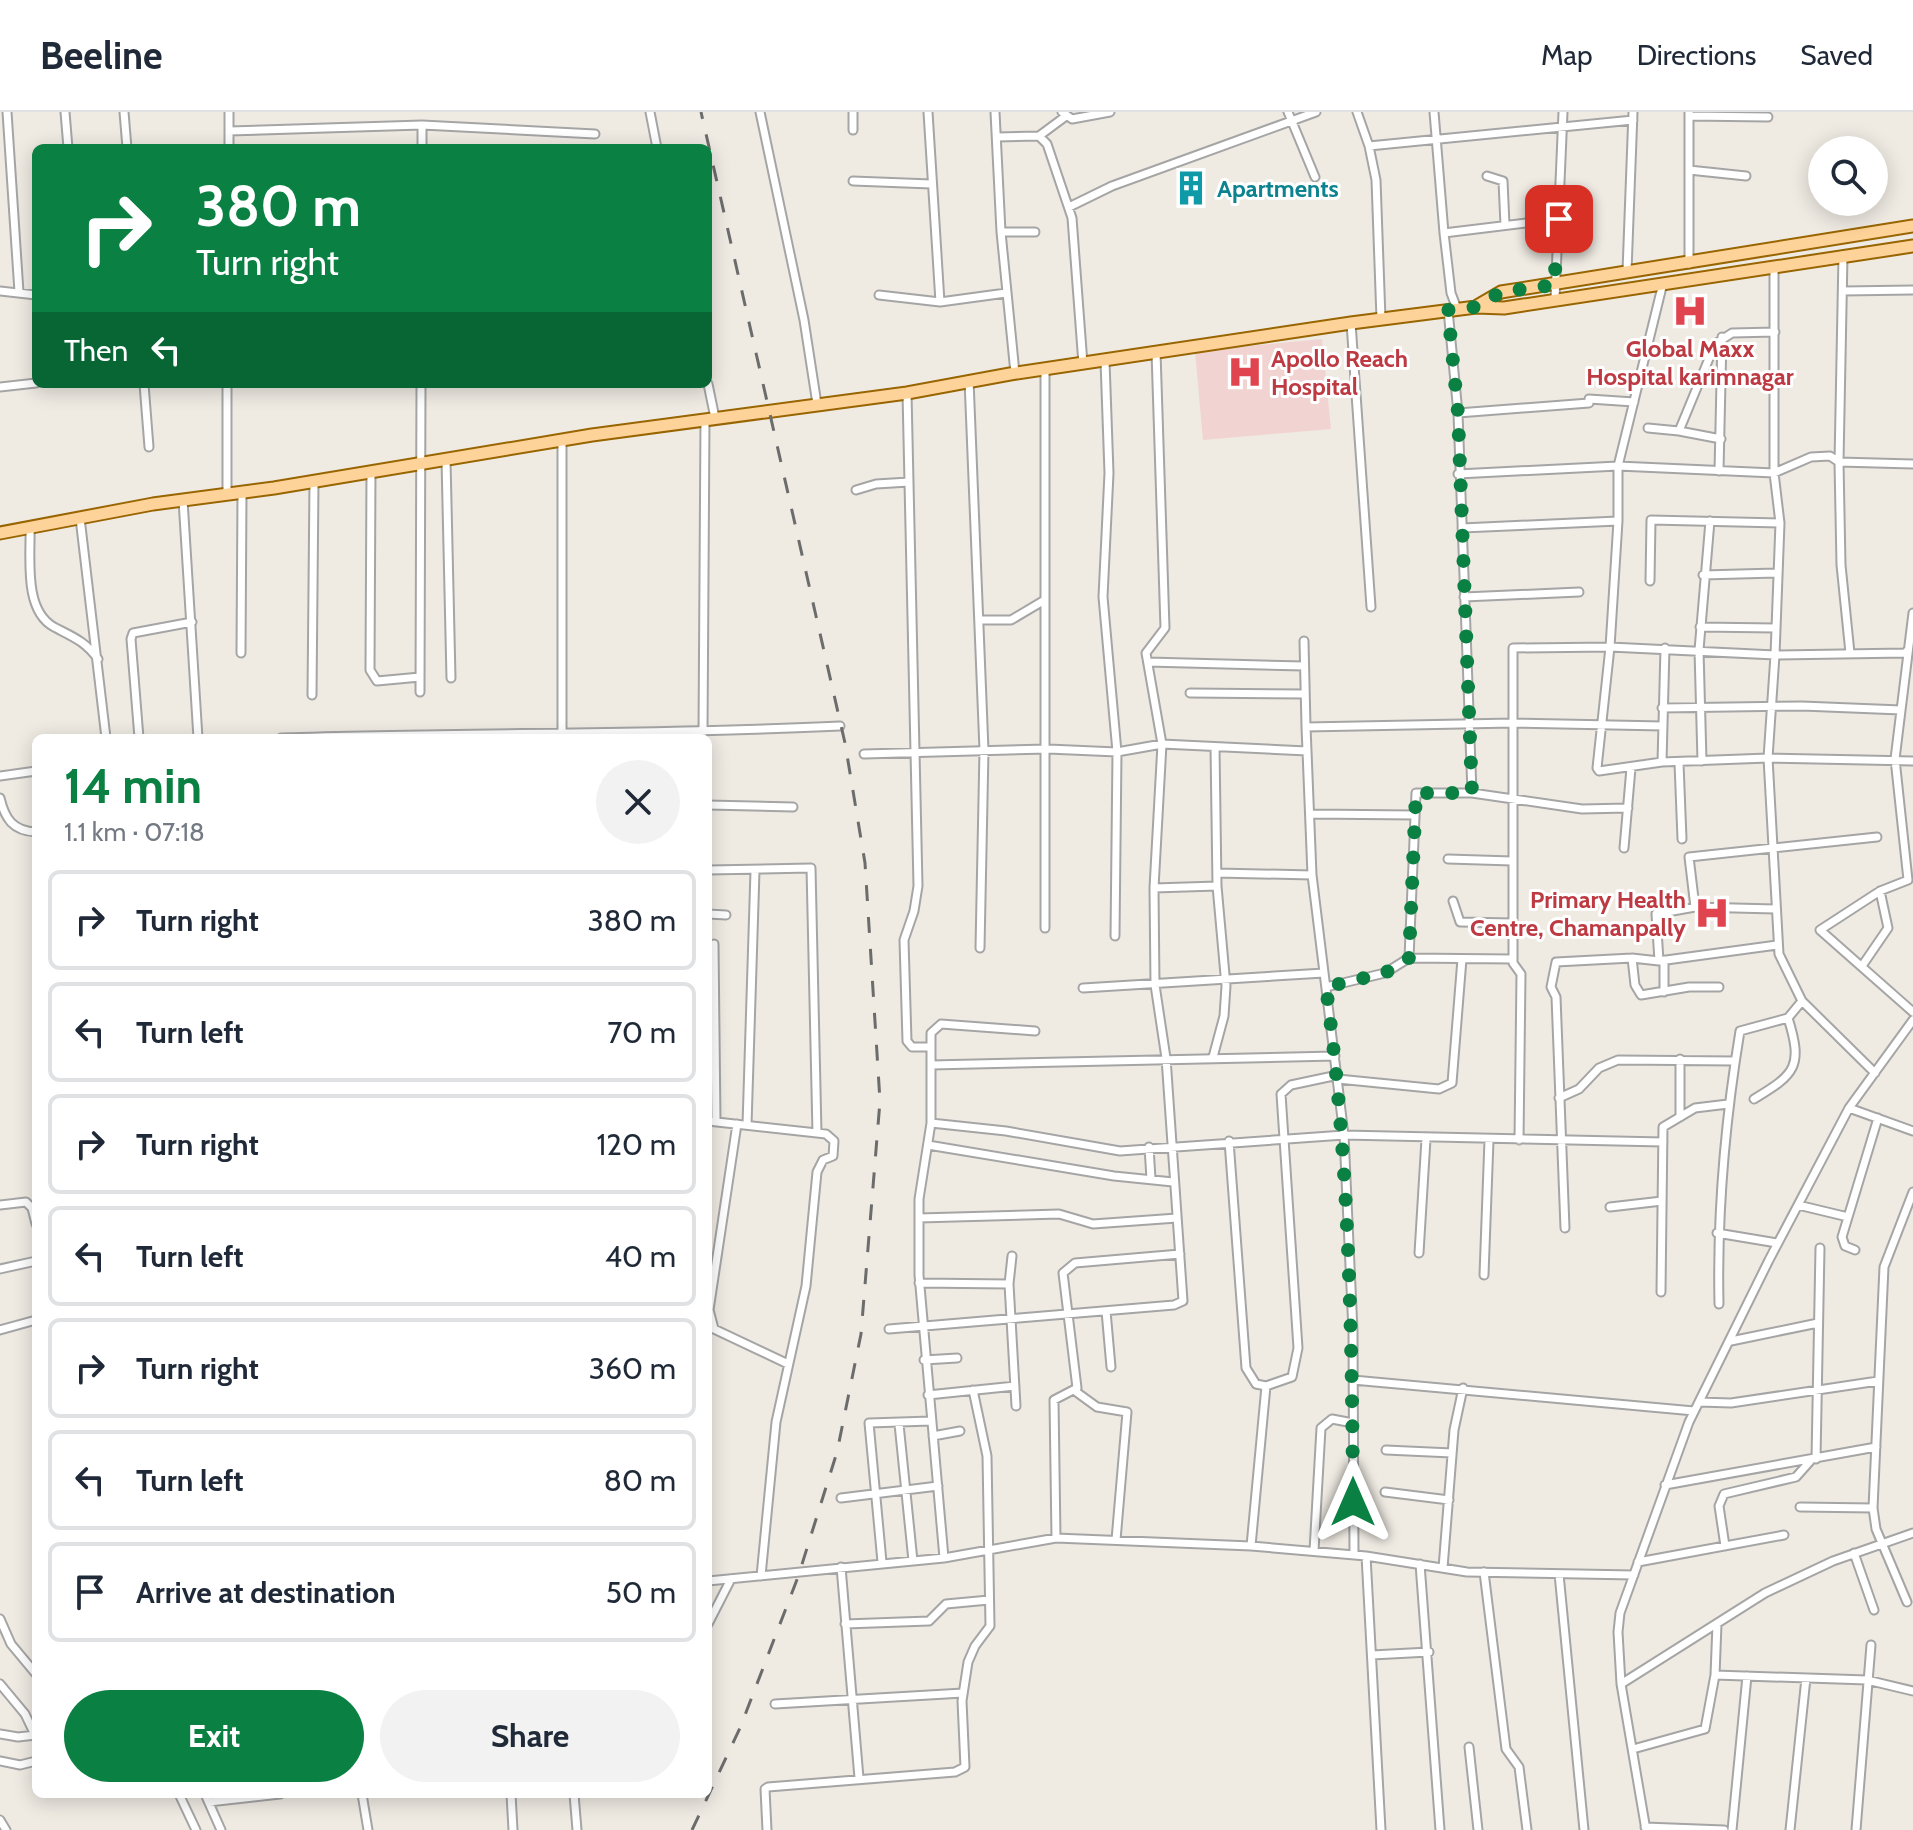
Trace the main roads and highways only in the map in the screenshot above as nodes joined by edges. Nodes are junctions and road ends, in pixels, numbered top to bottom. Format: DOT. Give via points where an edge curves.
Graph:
graph roads {
  1 [pos="1913,226"];
  2 [pos="1913,246"];
  3 [pos="1476,307"];
  4 [pos="0,533"];
  1 -- 3 [label="main road" via="1501,292"];
  2 -- 3 [label="main road" via="1504,308"];
  3 -- 4 [label="main road" via="562,440"];
}
